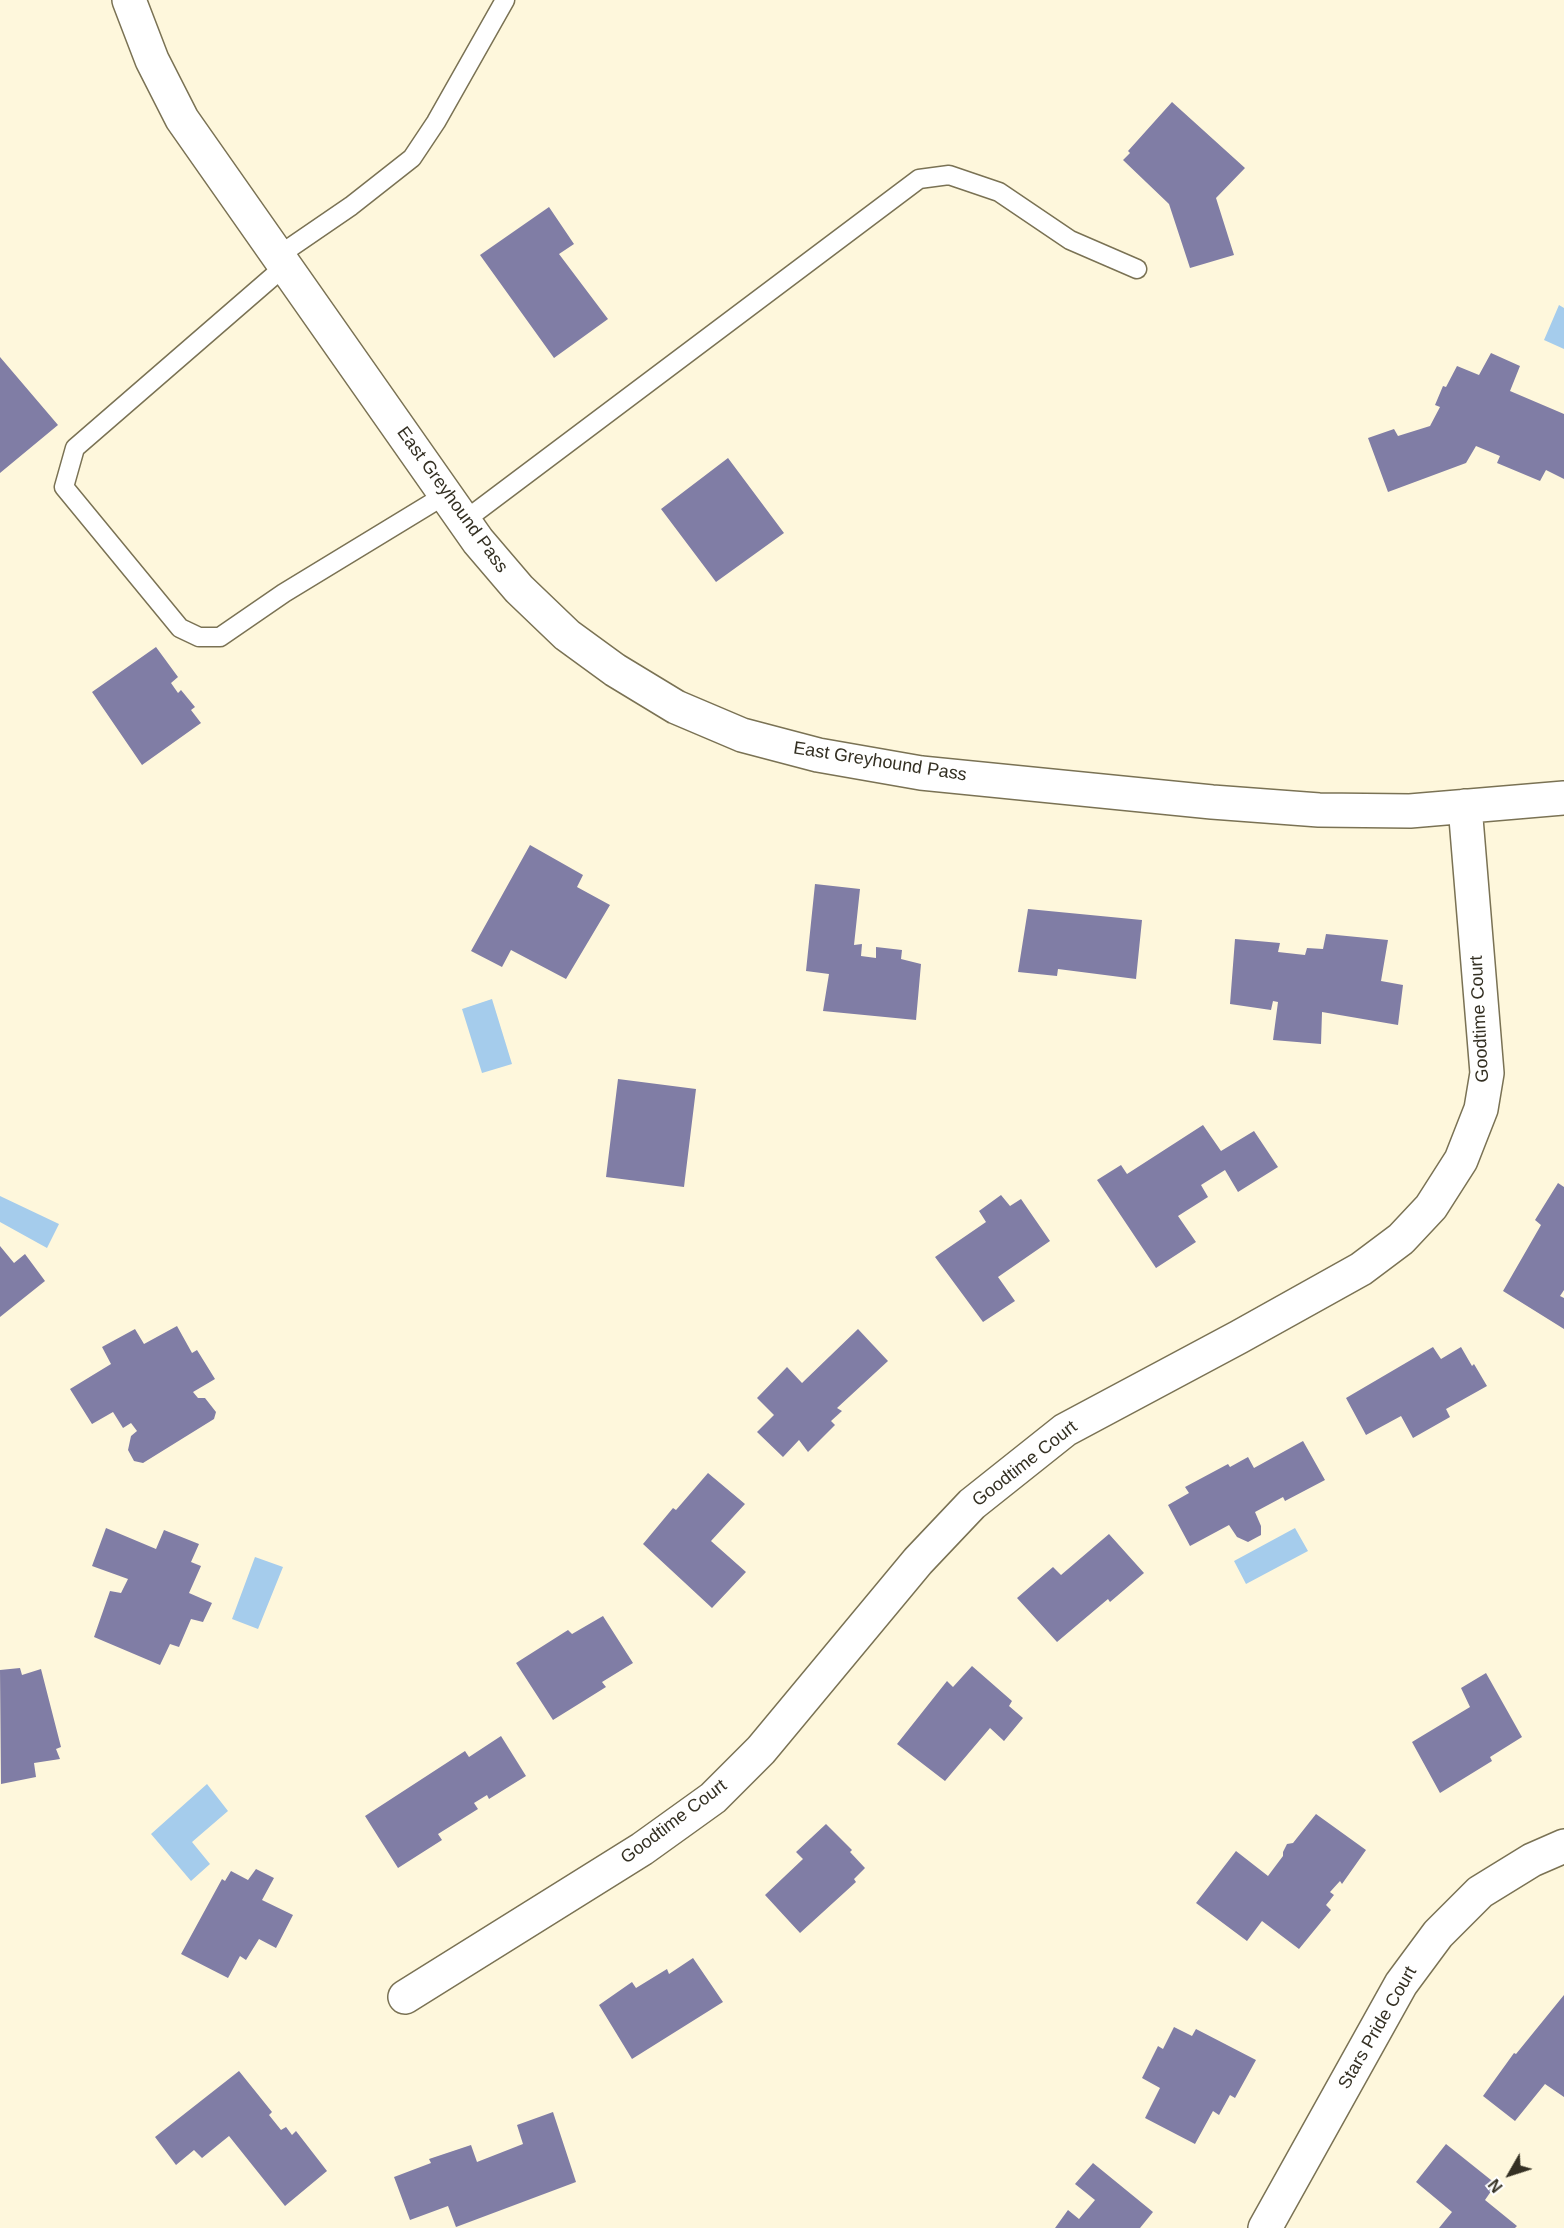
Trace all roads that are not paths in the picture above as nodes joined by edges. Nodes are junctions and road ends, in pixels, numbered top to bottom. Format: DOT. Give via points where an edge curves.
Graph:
graph roads {
  1 [pos="129,0"];
  2 [pos="505,0"];
  3 [pos="281,261"];
  4 [pos="1137,269"];
  5 [pos="445,495"];
  6 [pos="464,521"];
  7 [pos="1564,798"];
  8 [pos="1466,806"];
  9 [pos="1564,1846"];
  10 [pos="405,1997"];
  11 [pos="1265,2228"];
  1 -- 3 [label="street, East Greyhound Pass" via="152,60 182,119"];
  2 -- 3 [label="lane" via="412,158"];
  3 -- 5 [label="street, East Greyhound Pass"];
  3 -- 5 [label="lane" via="75,448 64,487 180,628 199,637 220,637 284,593"];
  4 -- 6 [label="lane" via="1070,240 999,192 949,175 919,179"];
  5 -- 6 [label="street, East Greyhound Pass"];
  6 -- 8 [label="street, East Greyhound Pass" via="519,589 567,635 676,707 742,735 818,755 921,773 1200,801 1410,812"];
  7 -- 8 [label="street, East Greyhound Pass"];
  8 -- 10 [label="street, Goodtime Court" via="1487,1073 1481,1109 1461,1160 1431,1207 1401,1239 1361,1269 1065,1430 972,1504 918,1562 760,1750 713,1798 642,1849"];
  9 -- 11 [label="street, Stars Pride Court" via="1532,1860 1480,1892 1437,1934 1401,1984"];
}
